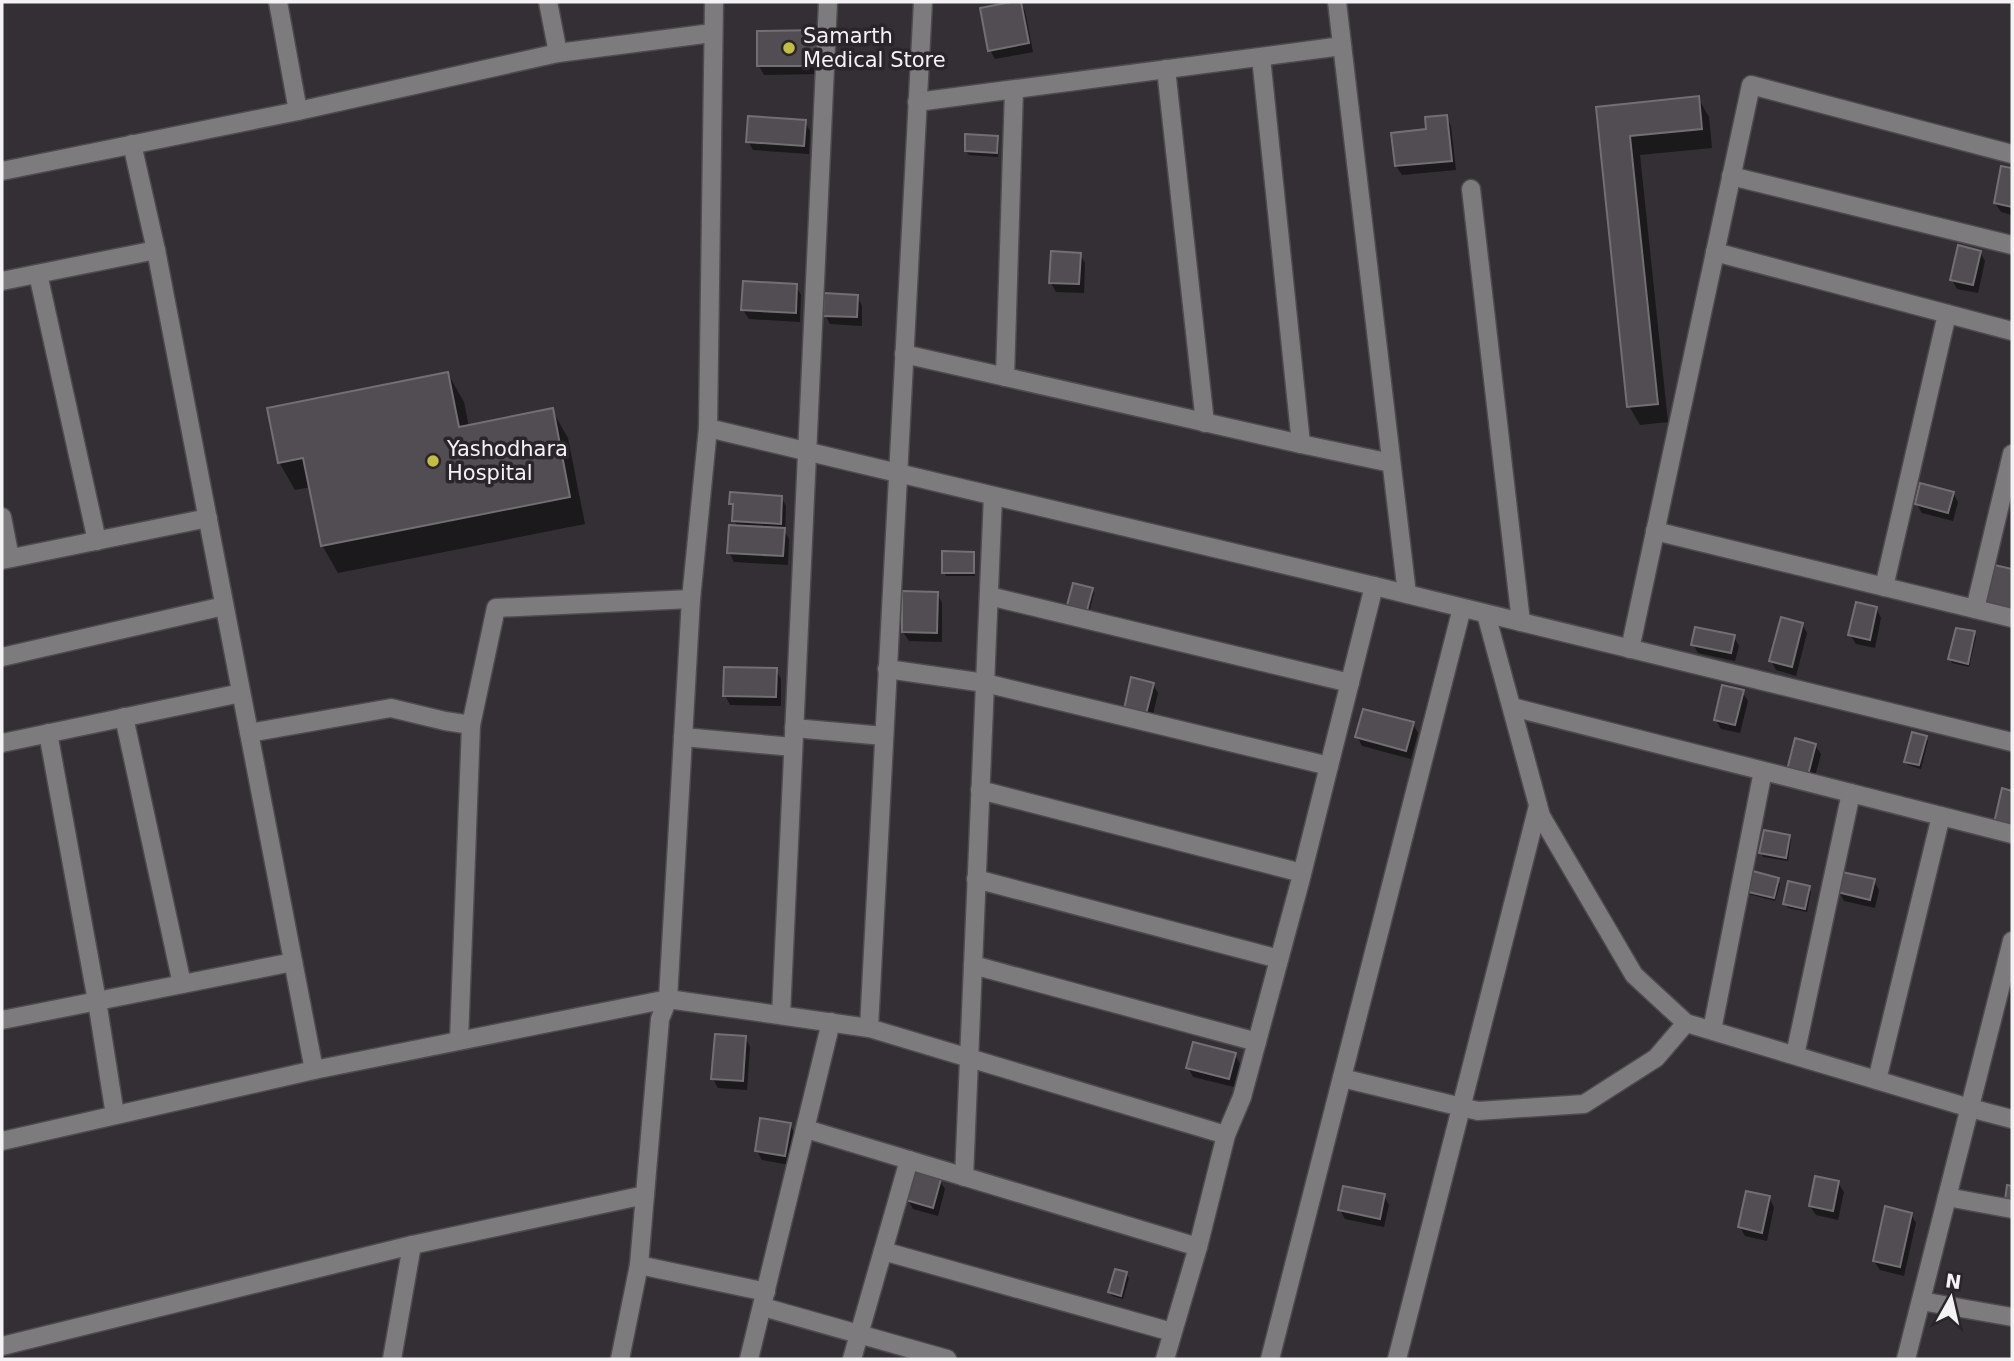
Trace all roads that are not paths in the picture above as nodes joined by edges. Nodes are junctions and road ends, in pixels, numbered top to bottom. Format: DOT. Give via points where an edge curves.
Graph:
graph roads {
  1 [pos="278,2"];
  2 [pos="548,2"];
  3 [pos="714,2"];
  4 [pos="828,2"];
  5 [pos="923,2"];
  6 [pos="1337,2"];
  7 [pos="712,33"];
  8 [pos="1342,46"];
  9 [pos="558,53"];
  10 [pos="1261,57"];
  11 [pos="1166,69"];
  12 [pos="1014,90"];
  13 [pos="918,102"];
  14 [pos="298,111"];
  15 [pos="132,144"];
  16 [pos="2012,154"];
  17 [pos="2,171"];
  18 [pos="1731,176"];
  19 [pos="1471,189"];
  20 [pos="2012,245"];
  21 [pos="156,250"];
  22 [pos="1715,252"];
  23 [pos="38,274"];
  24 [pos="2,281"];
  25 [pos="1947,314"];
  26 [pos="2012,331"];
  27 [pos="904,354"];
  28 [pos="1005,377"];
  29 [pos="1205,423"];
  30 [pos="708,428"];
  31 [pos="1301,444"];
  32 [pos="807,452"];
  33 [pos="2012,454"];
  34 [pos="1391,463"];
  35 [pos="898,473"];
  36 [pos="993,496"];
  37 [pos="2,517"];
  38 [pos="208,518"];
  39 [pos="1655,531"];
  40 [pos="97,541"];
  41 [pos="6,559"];
  42 [pos="1374,586"];
  43 [pos="1884,587"];
  44 [pos="1407,594"];
  45 [pos="989,596"];
  46 [pos="691,599"];
  47 [pos="224,606"];
  48 [pos="1462,608"];
  49 [pos="1975,609"];
  50 [pos="1486,614"];
  51 [pos="2012,618"];
  52 [pos="1521,622"];
  53 [pos="1630,649"];
  54 [pos="2,657"];
  55 [pos="887,669"];
  56 [pos="1350,682"];
  57 [pos="985,683"];
  58 [pos="241,693"];
  59 [pos="1511,707"];
  60 [pos="124,717"];
  61 [pos="471,725"];
  62 [pos="794,728"];
  63 [pos="48,733"];
  64 [pos="249,733"];
  65 [pos="884,736"];
  66 [pos="683,737"];
  67 [pos="2,743"];
  68 [pos="2012,743"];
  69 [pos="793,747"];
  70 [pos="1329,766"];
  71 [pos="1763,771"];
  72 [pos="980,790"];
  73 [pos="1852,793"];
  74 [pos="1538,806"];
  75 [pos="1941,816"];
  76 [pos="2012,834"];
  77 [pos="1302,873"];
  78 [pos="976,879"];
  79 [pos="2012,941"];
  80 [pos="1279,959"];
  81 [pos="293,962"];
  82 [pos="973,965"];
  83 [pos="182,984"];
  84 [pos="668,999"];
  85 [pos="97,1001"];
  86 [pos="781,1015"];
  87 [pos="2,1020"];
  88 [pos="831,1022"];
  89 [pos="1686,1023"];
  90 [pos="869,1028"];
  91 [pos="1712,1030"];
  92 [pos="459,1040"];
  93 [pos="1257,1042"];
  94 [pos="1795,1055"];
  95 [pos="968,1058"];
  96 [pos="314,1070"];
  97 [pos="1342,1078"];
  98 [pos="1877,1080"];
  99 [pos="1461,1107"];
  100 [pos="1970,1108"];
  101 [pos="115,1115"];
  102 [pos="2012,1119"];
  103 [pos="806,1129"];
  104 [pos="1226,1135"];
  105 [pos="2,1142"];
  106 [pos="909,1160"];
  107 [pos="964,1177"];
  108 [pos="645,1195"];
  109 [pos="1947,1197"];
  110 [pos="2012,1209"];
  111 [pos="412,1245"];
  112 [pos="1198,1247"];
  113 [pos="883,1251"];
  114 [pos="639,1265"];
  115 [pos="764,1300"];
  116 [pos="1921,1301"];
  117 [pos="2012,1317"];
  118 [pos="1172,1332"];
  119 [pos="859,1335"];
  120 [pos="2,1346"];
  121 [pos="392,1359"];
  122 [pos="620,1359"];
  123 [pos="749,1359"];
  124 [pos="852,1359"];
  125 [pos="947,1359"];
  126 [pos="1165,1359"];
  127 [pos="1270,1359"];
  128 [pos="1397,1359"];
  129 [pos="1906,1359"];
  1 -- 14 [label="street"];
  2 -- 9 [label="street"];
  3 -- 7 [label="street"];
  4 -- 32 [label="street"];
  5 -- 13 [label="street"];
  6 -- 8 [label="street"];
  7 -- 9 [label="street"];
  7 -- 30 [label="street"];
  8 -- 10 [label="street"];
  8 -- 34 [label="street"];
  9 -- 14 [label="street"];
  10 -- 11 [label="street"];
  10 -- 31 [label="street"];
  11 -- 12 [label="street"];
  11 -- 29 [label="street"];
  12 -- 13 [label="street"];
  12 -- 28 [label="street"];
  13 -- 27 [label="street"];
  14 -- 15 [label="street"];
  15 -- 17 [label="street"];
  15 -- 21 [label="street"];
  16 -- 18 [label="street" via="1751,85"];
  18 -- 20 [label="street"];
  18 -- 22 [label="street"];
  19 -- 52 [label="street"];
  21 -- 23 [label="street"];
  21 -- 38 [label="street"];
  22 -- 25 [label="street"];
  22 -- 39 [label="street"];
  23 -- 24 [label="street"];
  23 -- 40 [label="street"];
  25 -- 26 [label="street"];
  25 -- 43 [label="street"];
  27 -- 28 [label="street"];
  27 -- 35 [label="street"];
  28 -- 29 [label="street"];
  29 -- 31 [label="street"];
  30 -- 32 [label="street"];
  30 -- 46 [label="street"];
  31 -- 34 [label="street"];
  32 -- 35 [label="street"];
  32 -- 62 [label="street"];
  33 -- 49 [label="street"];
  34 -- 44 [label="street"];
  35 -- 36 [label="street"];
  35 -- 55 [label="street"];
  36 -- 42 [label="street"];
  36 -- 45 [label="street"];
  37 -- 41 [label="street"];
  38 -- 40 [label="street"];
  38 -- 47 [label="street"];
  39 -- 43 [label="street"];
  39 -- 53 [label="street"];
  40 -- 41 [label="street"];
  42 -- 44 [label="street"];
  42 -- 56 [label="street"];
  43 -- 49 [label="street"];
  44 -- 48 [label="street"];
  45 -- 56 [label="street"];
  45 -- 57 [label="street"];
  46 -- 61 [label="street" via="496,608"];
  46 -- 66 [label="street"];
  47 -- 54 [label="street"];
  47 -- 58 [label="street"];
  48 -- 50 [label="street"];
  48 -- 97 [label="street"];
  49 -- 51 [label="street"];
  50 -- 52 [label="street"];
  50 -- 59 [label="street"];
  52 -- 53 [label="street"];
  53 -- 68 [label="street"];
  55 -- 57 [label="street"];
  55 -- 65 [label="street"];
  56 -- 70 [label="street"];
  57 -- 70 [label="street"];
  57 -- 72 [label="street"];
  58 -- 60 [label="street"];
  58 -- 64 [label="street"];
  59 -- 71 [label="street"];
  59 -- 74 [label="street"];
  60 -- 63 [label="street"];
  60 -- 83 [label="street"];
  61 -- 64 [label="street" via="391,708"];
  61 -- 92 [label="street"];
  62 -- 65 [label="street"];
  62 -- 69 [label="street"];
  63 -- 67 [label="street"];
  63 -- 85 [label="street"];
  64 -- 81 [label="street"];
  65 -- 90 [label="street"];
  66 -- 69 [label="street"];
  66 -- 84 [label="street"];
  69 -- 86 [label="street"];
  70 -- 77 [label="street"];
  71 -- 73 [label="street"];
  71 -- 91 [label="street"];
  72 -- 77 [label="street"];
  72 -- 78 [label="street"];
  73 -- 75 [label="street"];
  73 -- 94 [label="street"];
  74 -- 89 [label="street" via="1634,975"];
  74 -- 99 [label="street"];
  75 -- 76 [label="street"];
  75 -- 98 [label="street"];
  77 -- 80 [label="street"];
  78 -- 80 [label="street"];
  78 -- 82 [label="street"];
  79 -- 100 [label="street"];
  80 -- 93 [label="street"];
  81 -- 83 [label="street"];
  81 -- 96 [label="street"];
  82 -- 93 [label="street"];
  82 -- 95 [label="street"];
  83 -- 85 [label="street"];
  84 -- 86 [label="street"];
  84 -- 92 [label="street"];
  84 -- 108 [label="street" via="660,1019"];
  85 -- 87 [label="street"];
  85 -- 101 [label="street"];
  86 -- 88 [label="street"];
  88 -- 90 [label="street"];
  88 -- 103 [label="street"];
  89 -- 91 [label="street"];
  89 -- 99 [label="street" via="1656,1058 1584,1104 1478,1111"];
  90 -- 95 [label="street"];
  91 -- 94 [label="street"];
  92 -- 96 [label="street"];
  93 -- 104 [label="street"];
  94 -- 98 [label="street"];
  95 -- 104 [label="street"];
  95 -- 107 [label="street"];
  96 -- 101 [label="street"];
  97 -- 99 [label="street"];
  97 -- 127 [label="street"];
  98 -- 100 [label="street"];
  99 -- 128 [label="street"];
  100 -- 102 [label="street"];
  100 -- 109 [label="street"];
  101 -- 105 [label="street"];
  103 -- 106 [label="street"];
  103 -- 115 [label="street"];
  104 -- 112 [label="street"];
  106 -- 107 [label="street"];
  106 -- 113 [label="street"];
  107 -- 112 [label="street"];
  108 -- 111 [label="street"];
  108 -- 114 [label="street"];
  109 -- 110 [label="street"];
  109 -- 116 [label="street"];
  111 -- 120 [label="street"];
  111 -- 121 [label="street"];
  112 -- 118 [label="street"];
  113 -- 118 [label="street"];
  113 -- 119 [label="street"];
  114 -- 115 [label="street"];
  114 -- 122 [label="street"];
  115 -- 119 [label="street"];
  115 -- 123 [label="street"];
  116 -- 117 [label="street"];
  116 -- 129 [label="street"];
  118 -- 126 [label="street"];
  119 -- 124 [label="street"];
  119 -- 125 [label="street"];
}
